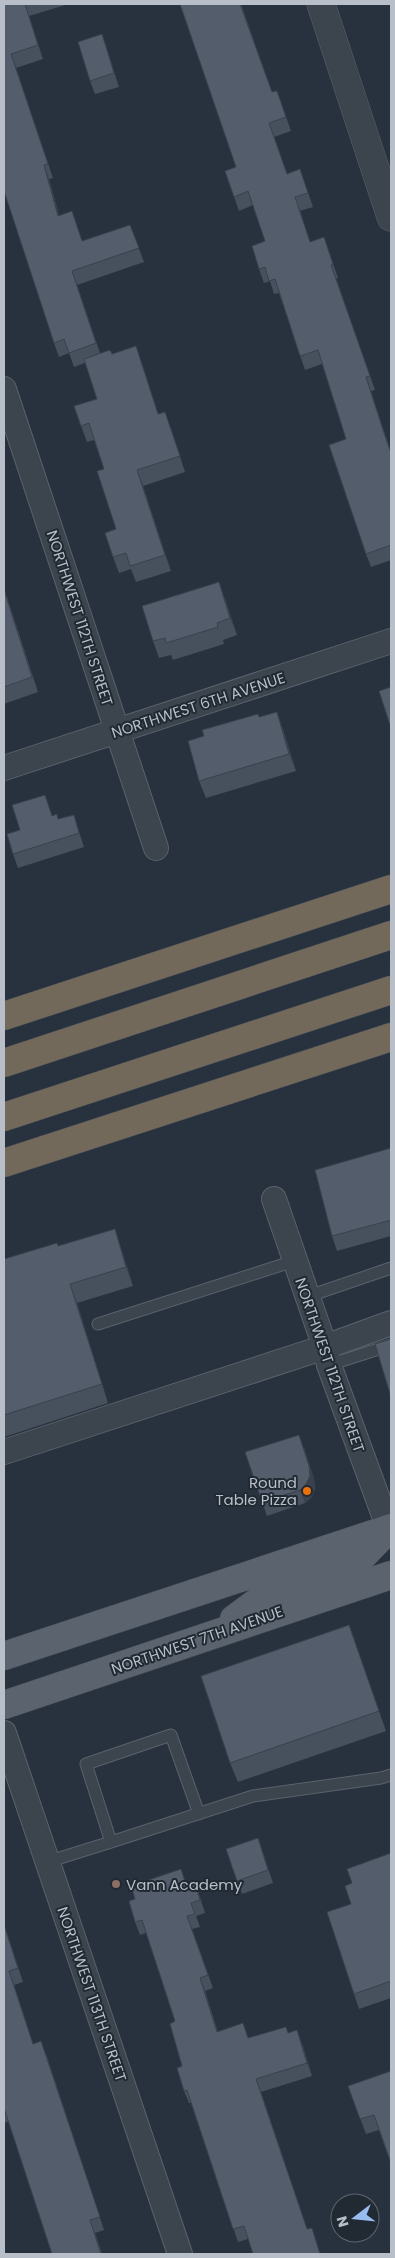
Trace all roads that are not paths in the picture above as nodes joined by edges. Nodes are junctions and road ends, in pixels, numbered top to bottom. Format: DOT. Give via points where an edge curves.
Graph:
graph roads {
  1 [pos="321,4"];
  2 [pos="391,217"];
  3 [pos="4,389"];
  4 [pos="391,641"];
  5 [pos="118,731"];
  6 [pos="4,768"];
  7 [pos="156,848"];
  8 [pos="391,889"];
  9 [pos="391,936"];
  10 [pos="391,990"];
  11 [pos="4,1016"];
  12 [pos="391,1036"];
  13 [pos="4,1063"];
  14 [pos="4,1117"];
  15 [pos="4,1163"];
  16 [pos="274,1199"];
  17 [pos="294,1261"];
  18 [pos="391,1268"];
  19 [pos="306,1296"];
  20 [pos="391,1323"];
  21 [pos="98,1324"];
  22 [pos="391,1345"];
  23 [pos="327,1356"];
  24 [pos="4,1452"];
  25 [pos="390,1529"];
  26 [pos="391,1575"];
  27 [pos="213,1634"];
  28 [pos="4,1656"];
  29 [pos="4,1705"];
  30 [pos="4,1733"];
  31 [pos="391,1775"];
  32 [pos="199,1814"];
  33 [pos="111,1842"];
  34 [pos="47,1862"];
  35 [pos="180,2254"];
  1 -- 2 [label="street"];
  3 -- 5 [label="street, NORTHWEST 112TH STREET"];
  4 -- 5 [label="street, NORTHWEST 6TH AVENUE"];
  5 -- 6 [label="street, NORTHWEST 6TH AVENUE"];
  5 -- 7 [label="street, NORTHWEST 112TH STREET"];
  8 -- 11 [label="highway"];
  9 -- 13 [label="highway"];
  10 -- 14 [label="highway"];
  12 -- 15 [label="highway"];
  16 -- 17 [label="street, NORTHWEST 112TH STREET"];
  17 -- 19 [label="street, NORTHWEST 112TH STREET"];
  17 -- 21 [label="lane"];
  18 -- 19 [label="lane"];
  19 -- 23 [label="street, NORTHWEST 112TH STREET"];
  20 -- 23 [label="street"];
  22 -- 23 [label="lane"];
  23 -- 24 [label="street"];
  23 -- 25 [label="street, NORTHWEST 112TH STREET"];
  25 -- 27 [label="main road" via="350,1569 265,1596"];
  25 -- 28 [label="main road"];
  26 -- 27 [label="main road, NORTHWEST 7TH AVENUE"];
  27 -- 29 [label="main road, NORTHWEST 7TH AVENUE"];
  30 -- 34 [label="street, NORTHWEST 113TH STREET"];
  31 -- 32 [label="lane" via="253,1796"];
  32 -- 33 [label="lane"];
  32 -- 33 [label="lane" via="171,1735 86,1764"];
  33 -- 34 [label="lane"];
  34 -- 35 [label="street, NORTHWEST 113TH STREET"];
}
